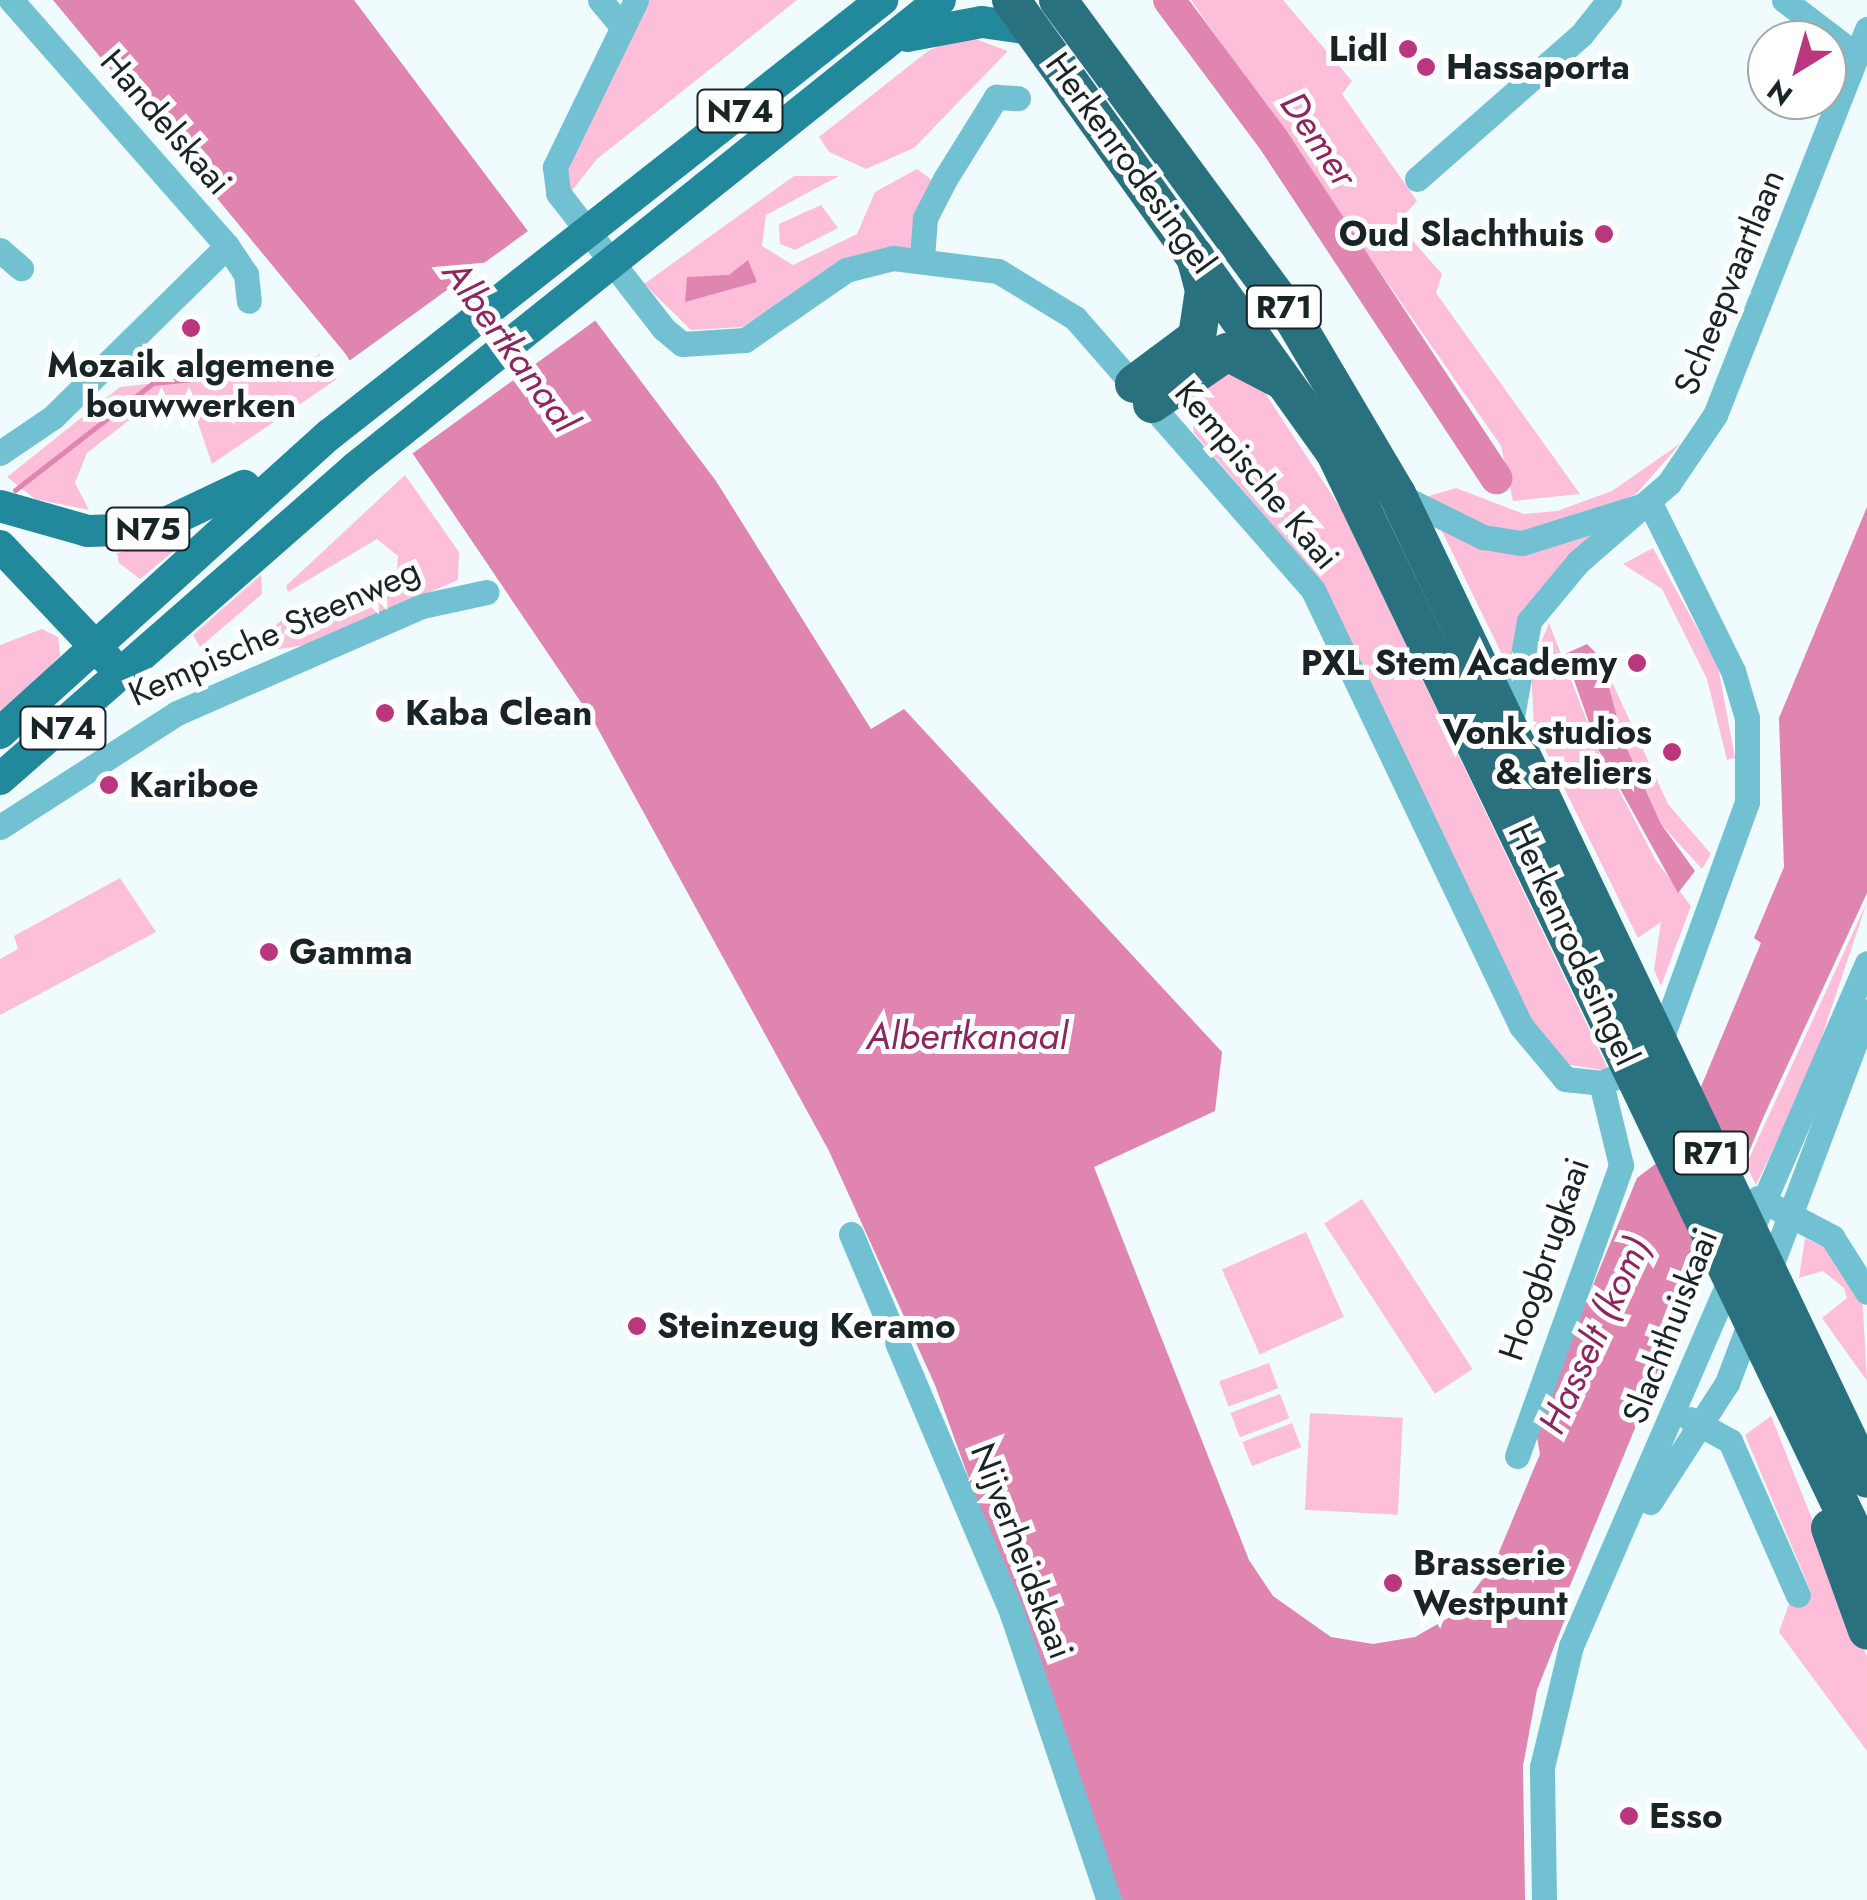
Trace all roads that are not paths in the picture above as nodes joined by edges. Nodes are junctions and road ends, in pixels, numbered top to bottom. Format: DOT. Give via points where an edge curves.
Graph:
graph roads {
  1 [pos="11,0"];
  2 [pos="600,0"];
  3 [pos="636,0"];
  4 [pos="882,0"];
  5 [pos="940,0"];
  6 [pos="1058,0"];
  7 [pos="1608,0"];
  8 [pos="1784,0"];
  9 [pos="1022,14"];
  10 [pos="622,26"];
  11 [pos="1867,29"];
  12 [pos="884,44"];
  13 [pos="1851,51"];
  14 [pos="1018,98"];
  15 [pos="1417,179"];
  16 [pos="1191,244"];
  17 [pos="227,246"];
  18 [pos="0,250"];
  19 [pos="922,258"];
  20 [pos="21,268"];
  21 [pos="249,301"];
  22 [pos="1143,394"];
  23 [pos="1299,394"];
  24 [pos="329,436"];
  25 [pos="0,453"];
  26 [pos="1397,494"];
  27 [pos="1647,503"];
  28 [pos="0,506"];
  29 [pos="0,546"];
  30 [pos="486,592"];
  31 [pos="93,645"];
  32 [pos="123,673"];
  33 [pos="0,733"];
  34 [pos="1510,733"];
  35 [pos="0,779"];
  36 [pos="6,819"];
  37 [pos="1867,963"];
  38 [pos="1867,1011"];
  39 [pos="1601,1083"];
  40 [pos="1758,1198"];
  41 [pos="1794,1214"];
  42 [pos="851,1234"];
  43 [pos="1867,1292"];
  44 [pos="1674,1412"];
  45 [pos="1704,1424"];
  46 [pos="1803,1424"];
  47 [pos="1517,1456"];
  48 [pos="1867,1479"];
  49 [pos="1616,1552"];
  50 [pos="1867,1560"];
  51 [pos="1798,1595"];
  52 [pos="1867,1630"];
  53 [pos="1109,1900"];
  54 [pos="1544,1900"];
  1 -- 17 [label="street, Handelskaai"];
  2 -- 10 [label="street"];
  3 -- 10 [label="street, Kempische Kaai"];
  4 -- 24 [label="main road, Kempische Steenweg / N74"];
  5 -- 12 [label="main road, Kempische Steenweg / N74"];
  6 -- 26 [label="highway, Herkenrodesingel / R71" via="1294,320"];
  7 -- 15 [label="street" via="1581,35"];
  8 -- 13 [label="street"];
  9 -- 12 [label="main road" via="932,26"];
  9 -- 16 [label="highway, Herkenrodesingel / R71"];
  10 -- 19 [label="street, Kempische Kaai" via="556,148 558,193 673,336 745,340 846,270"];
  11 -- 13 [label="street, Scheepvaartlaan"];
  12 -- 32 [label="main road, Kempische Steenweg / N74" via="355,468"];
  13 -- 27 [label="street, Scheepvaartlaan" via="1740,360 1697,448"];
  14 -- 19 [label="street" via="996,97 945,179 925,218"];
  16 -- 22 [label="highway" via="1204,290 1198,338"];
  16 -- 23 [label="highway, Herkenrodesingel / R71"];
  17 -- 21 [label="street, Handelskaai" via="246,274"];
  17 -- 25 [label="street, Handelskaai" via="53,417"];
  18 -- 20 [label="street"];
  19 -- 22 [label="street, Kempische Kaai" via="998,271 1039,290"];
  22 -- 23 [label="highway" via="1227,352"];
  22 -- 39 [label="street, Kempische Kaai" via="1313,590 1540,1059 1565,1079"];
  23 -- 46 [label="highway, Herkenrodesingel / R71" via="1369,515"];
  24 -- 28 [label="main road, N75" via="279,457 221,503 153,529 88,531"];
  24 -- 31 [label="main road, Kempische Steenweg / N74"];
  26 -- 27 [label="street" via="1484,537 1522,542"];
  26 -- 34 [label="highway, Herkenrodesingel / R71"];
  27 -- 34 [label="street" via="1529,621"];
  27 -- 39 [label="street" via="1733,670 1747,718 1747,802 1663,1034 1633,1070"];
  29 -- 31 [label="main road"];
  30 -- 36 [label="street, Kempische Steenweg" via="422,606 177,713"];
  31 -- 32 [label="main road"];
  31 -- 33 [label="main road, Kempische Steenweg / N74"];
  32 -- 35 [label="main road, Kempische Steenweg / N74"];
  34 -- 48 [label="highway, Herkenrodesingel / R71"];
  37 -- 40 [label="street, Slachthuiskaai"];
  38 -- 41 [label="street, Slachthuiskaai"];
  39 -- 47 [label="street, Hoogbrugkaai" via="1620,1166"];
  40 -- 41 [label="street"];
  40 -- 44 [label="street, Slachthuiskaai"];
  41 -- 43 [label="street" via="1832,1237"];
  41 -- 45 [label="street, Slachthuiskaai"];
  42 -- 53 [label="street, Nijverheidskaai" via="1012,1614"];
  44 -- 45 [label="street"];
  44 -- 49 [label="street, Slachthuiskaai"];
  45 -- 49 [label="street, Slachthuiskaai"];
  45 -- 51 [label="street" via="1730,1441"];
  46 -- 50 [label="highway, Herkenrodesingel / R71"];
  46 -- 52 [label="highway" via="1810,1472"];
  49 -- 54 [label="street, Slachthuiskaai" via="1571,1646 1547,1733"];
}
